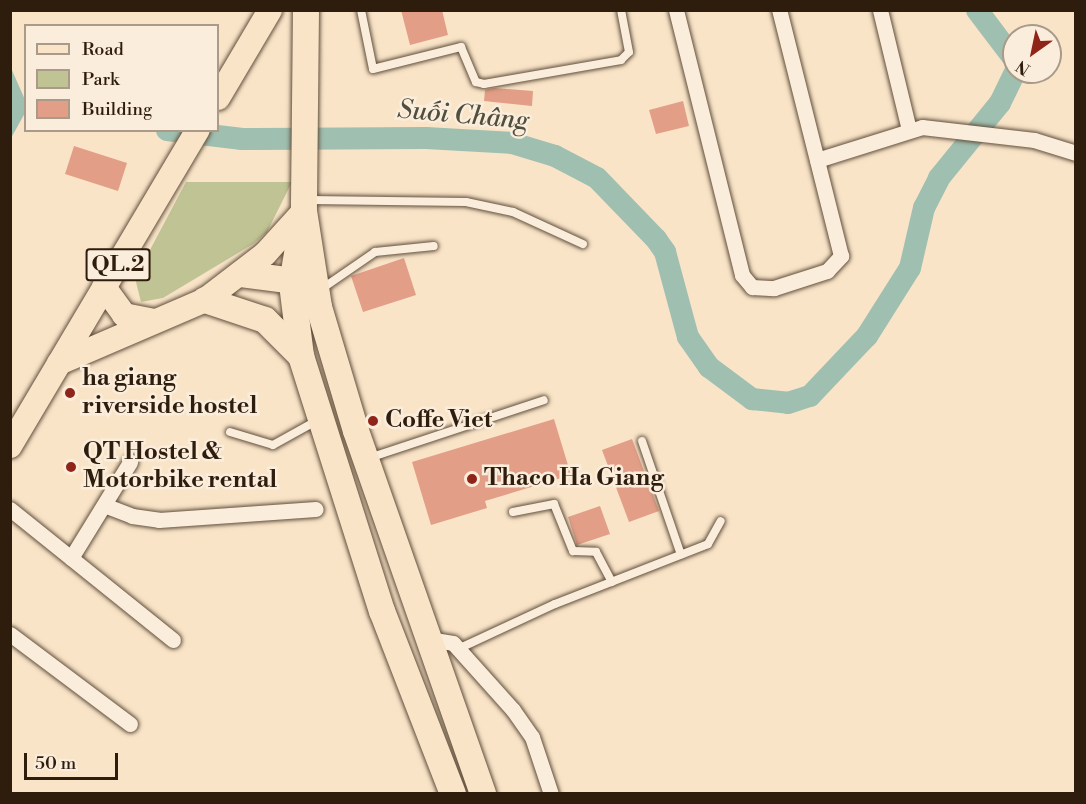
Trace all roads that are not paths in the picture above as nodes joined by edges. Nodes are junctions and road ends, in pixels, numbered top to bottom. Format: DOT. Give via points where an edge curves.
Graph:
graph roads {
  1 [pos="270,10"];
  2 [pos="306,10"];
  3 [pos="361,10"];
  4 [pos="621,10"];
  5 [pos="676,10"];
  6 [pos="779,10"];
  7 [pos="880,10"];
  8 [pos="221,92"];
  9 [pos="909,130"];
  10 [pos="197,132"];
  11 [pos="1076,153"];
  12 [pos="817,160"];
  13 [pos="304,201"];
  14 [pos="583,244"];
  15 [pos="434,246"];
  16 [pos="242,274"];
  17 [pos="292,284"];
  18 [pos="104,287"];
  19 [pos="317,299"];
  20 [pos="205,300"];
  21 [pos="154,321"];
  22 [pos="301,356"];
  23 [pos="59,363"];
  24 [pos="544,400"];
  25 [pos="319,419"];
  26 [pos="230,432"];
  27 [pos="642,441"];
  28 [pos="10,446"];
  29 [pos="365,459"];
  30 [pos="130,462"];
  31 [pos="104,505"];
  32 [pos="316,508"];
  33 [pos="10,509"];
  34 [pos="513,512"];
  35 [pos="721,521"];
  36 [pos="681,555"];
  37 [pos="71,558"];
  38 [pos="612,582"];
  39 [pos="10,634"];
  40 [pos="428,639"];
  41 [pos="173,640"];
  42 [pos="396,647"];
  43 [pos="458,649"];
  44 [pos="130,724"];
  45 [pos="453,794"];
  46 [pos="483,794"];
  47 [pos="551,794"];
  1 -- 8 [label="main road"];
  2 -- 13 [label="highway"];
  3 -- 4 [label="lane" via="374,69 461,46 476,82 484,84 621,60 629,52"];
  5 -- 12 [label="street" via="742,275 752,287 774,288 827,271 840,260"];
  6 -- 12 [label="street"];
  7 -- 9 [label="street"];
  9 -- 11 [label="street" via="1034,140"];
  9 -- 12 [label="street"];
  10 -- 18 [label="main road, QL.2"];
  13 -- 14 [label="lane" via="466,202 513,212"];
  13 -- 16 [label="main road"];
  13 -- 17 [label="highway"];
  13 -- 19 [label="highway"];
  15 -- 19 [label="lane" via="375,252"];
  16 -- 17 [label="highway" via="267,275"];
  16 -- 20 [label="main road"];
  17 -- 19 [label="highway"];
  17 -- 22 [label="highway"];
  18 -- 21 [label="main road" via="124,315"];
  18 -- 23 [label="main road, QL.2"];
  19 -- 29 [label="highway"];
  20 -- 21 [label="main road"];
  20 -- 22 [label="highway" via="265,320"];
  21 -- 23 [label="main road"];
  22 -- 25 [label="highway"];
  23 -- 28 [label="main road, QL.2"];
  24 -- 29 [label="lane"];
  25 -- 26 [label="lane" via="273,445"];
  25 -- 42 [label="highway"];
  27 -- 36 [label="lane"];
  29 -- 40 [label="highway"];
  30 -- 31 [label="street"];
  31 -- 32 [label="street" via="159,520"];
  31 -- 37 [label="street"];
  33 -- 37 [label="street"];
  34 -- 38 [label="lane" via="554,504 573,551 596,552"];
  35 -- 36 [label="lane" via="708,544"];
  36 -- 38 [label="lane"];
  37 -- 41 [label="street"];
  38 -- 43 [label="lane"];
  39 -- 44 [label="street"];
  40 -- 42 [label="highway"];
  40 -- 43 [label="street" via="447,640"];
  40 -- 46 [label="highway"];
  42 -- 45 [label="highway"];
  43 -- 47 [label="street" via="532,738"];
}
